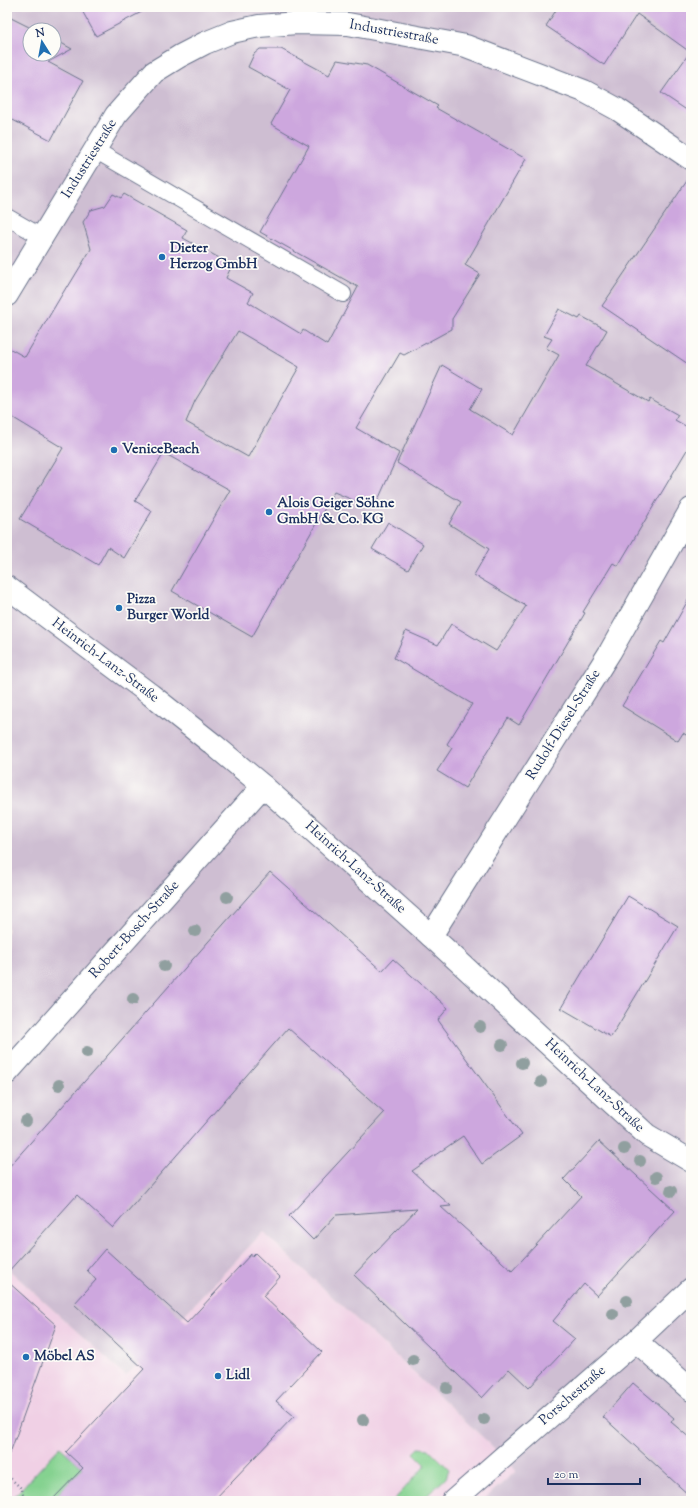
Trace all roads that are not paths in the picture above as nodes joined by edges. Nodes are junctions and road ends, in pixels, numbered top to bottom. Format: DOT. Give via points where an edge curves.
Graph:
graph roads {
  1 [pos="95,150"];
  2 [pos="691,159"];
  3 [pos="7,217"];
  4 [pos="42,237"];
  5 [pos="343,294"];
  6 [pos="7,295"];
  7 [pos="691,509"];
  8 [pos="7,587"];
  9 [pos="263,786"];
  10 [pos="431,936"];
  11 [pos="7,1073"];
  12 [pos="691,1161"];
  13 [pos="691,1289"];
  14 [pos="636,1341"];
  15 [pos="691,1390"];
  16 [pos="453,1501"];
  1 -- 2 [label="street, Industriestraße" via="116,115 154,72 180,56 232,32 259,26 304,23 348,24 466,46 584,91 618,109"];
  1 -- 4 [label="street, Industriestraße"];
  1 -- 5 [label="lane"];
  3 -- 4 [label="lane"];
  4 -- 6 [label="street, Industriestraße"];
  7 -- 10 [label="street, Rudolf-Diesel-Straße" via="610,652"];
  8 -- 9 [label="street, Heinrich-Lanz-Straße" via="150,695"];
  9 -- 10 [label="street, Heinrich-Lanz-Straße"];
  9 -- 11 [label="street, Robert-Bosch-Straße"];
  10 -- 12 [label="street, Heinrich-Lanz-Straße" via="647,1135"];
  13 -- 14 [label="street, Porschestraße"];
  14 -- 15 [label="street"];
  14 -- 16 [label="street, Porschestraße"];
}
